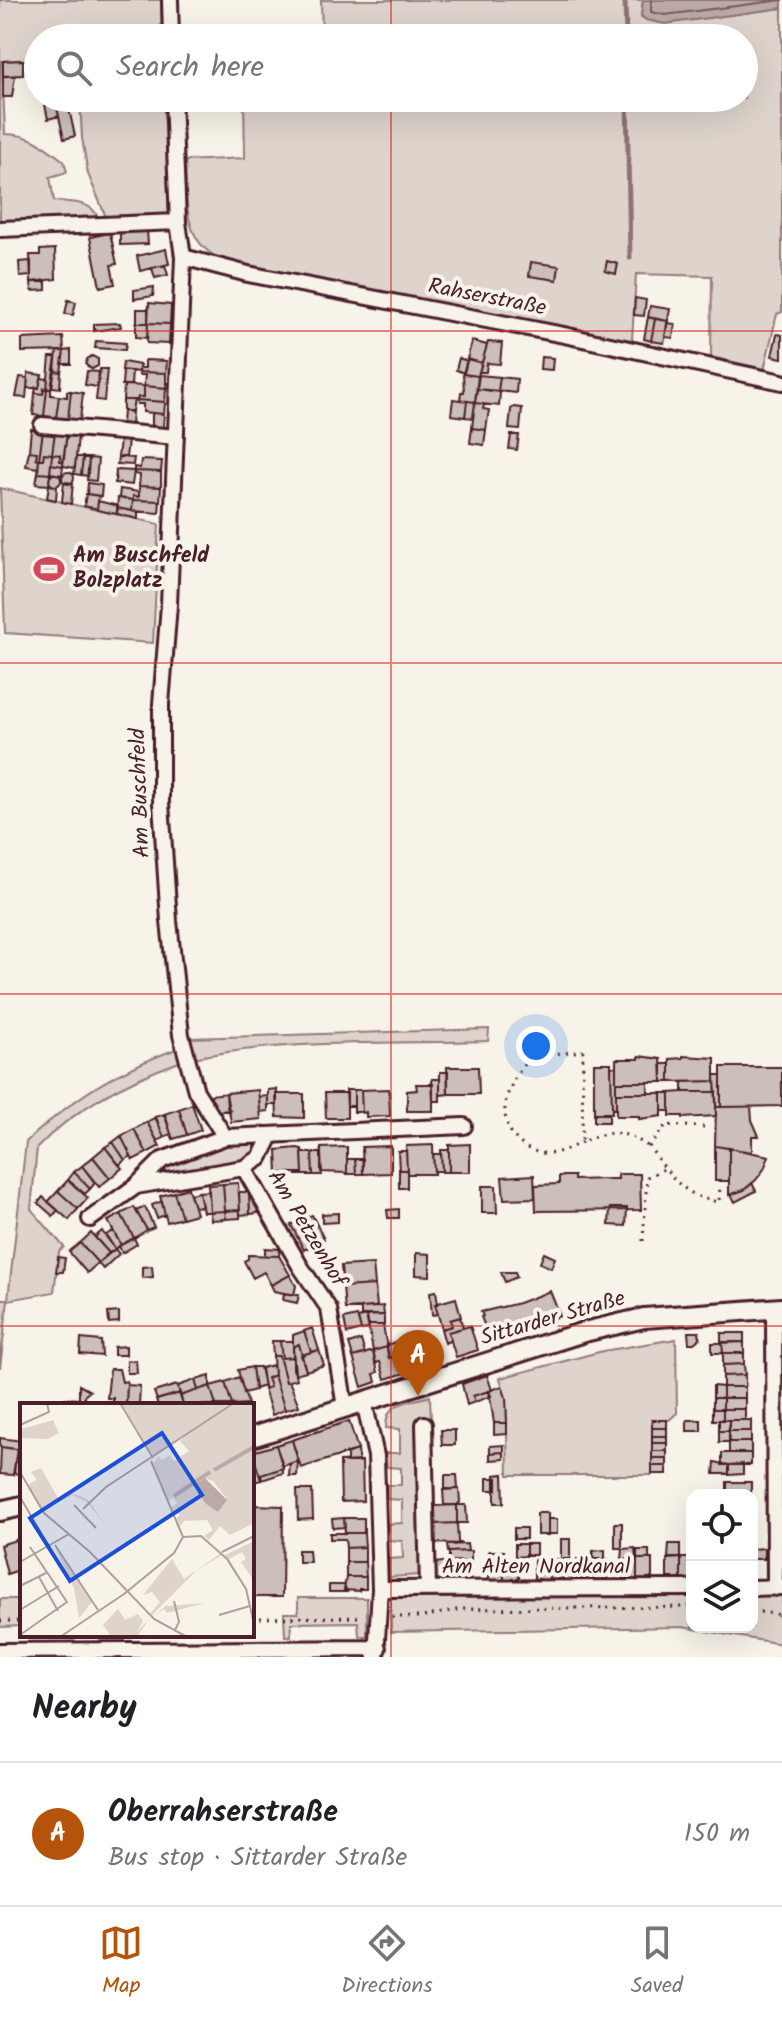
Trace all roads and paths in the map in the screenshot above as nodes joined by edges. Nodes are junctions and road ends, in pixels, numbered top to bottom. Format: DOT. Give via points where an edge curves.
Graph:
graph roads {
  1 [pos="170,0"];
  2 [pos="171,24"];
  3 [pos="174,112"];
  4 [pos="178,222"];
  5 [pos="0,229"];
  6 [pos="183,257"];
  7 [pos="782,382"];
  8 [pos="42,425"];
  9 [pos="176,437"];
  10 [pos="464,1126"];
  11 [pos="704,1127"];
  12 [pos="271,1136"];
  13 [pos="225,1137"];
  14 [pos="582,1142"];
  15 [pos="649,1147"];
  16 [pos="244,1168"];
  17 [pos="664,1169"];
  18 [pos="136,1186"];
  19 [pos="720,1186"];
  20 [pos="90,1219"];
  21 [pos="643,1241"];
  22 [pos="778,1308"];
  23 [pos="364,1401"];
  24 [pos="345,1407"];
  25 [pos="424,1424"];
  26 [pos="254,1436"];
  27 [pos="20,1506"];
  28 [pos="0,1511"];
  29 [pos="686,1588"];
  30 [pos="778,1588"];
  31 [pos="380,1589"];
  32 [pos="428,1589"];
  33 [pos="686,1607"];
  34 [pos="758,1612"];
  35 [pos="782,1615"];
  36 [pos="380,1617"];
  37 [pos="254,1618"];
  38 [pos="782,1644"];
  39 [pos="0,1651"];
  40 [pos="377,1653"];
  41 [pos="780,1657"];
  1 -- 2 [label="street"];
  3 -- 4 [label="street, Am Buschfeld"];
  4 -- 5 [label="street"];
  4 -- 6 [label="street, Am Buschfeld"];
  6 -- 7 [label="street, Rahserstraße"];
  6 -- 9 [label="street, Am Buschfeld"];
  8 -- 9 [label="street"];
  9 -- 13 [label="street, Am Buschfeld" via="161,704 169,921 185,1049 196,1091"];
  10 -- 12 [label="street, Am Petzenhof"];
  11 -- 15 [label="path" via="666,1125"];
  12 -- 13 [label="street, Am Petzenhof"];
  12 -- 16 [label="street, Am Petzenhof" via="260,1158"];
  13 -- 18 [label="street, Am Petzenhof" via="162,1160"];
  14 -- 14 [label="path" via="583,1051 531,1056 505,1104 511,1134 523,1147 544,1153"];
  14 -- 15 [label="path" via="612,1132"];
  15 -- 17 [label="path"];
  16 -- 18 [label="street, Am Petzenhof"];
  16 -- 24 [label="street, Am Petzenhof" via="329,1309"];
  17 -- 19 [label="path" via="701,1199 719,1202"];
  17 -- 21 [label="path" via="647,1177"];
  18 -- 20 [label="street, Am Petzenhof"];
  22 -- 23 [label="street, Sittarder Straße" via="644,1318"];
  22 -- 30 [label="street"];
  23 -- 24 [label="street, Sittarder Straße"];
  23 -- 31 [label="street" via="376,1456"];
  24 -- 26 [label="street, Sittarder Straße"];
  25 -- 32 [label="street"];
  27 -- 28 [label="street"];
  29 -- 32 [label="street, Am Alten Nordkanal"];
  31 -- 32 [label="street, Am Alten Nordkanal"];
  31 -- 36 [label="street"];
  33 -- 36 [label="path" via="461,1609 422,1617"];
  34 -- 35 [label="path"];
  36 -- 37 [label="path"];
  36 -- 40 [label="street"];
  38 -- 41 [label="path"];
  39 -- 40 [label="street"];
}
